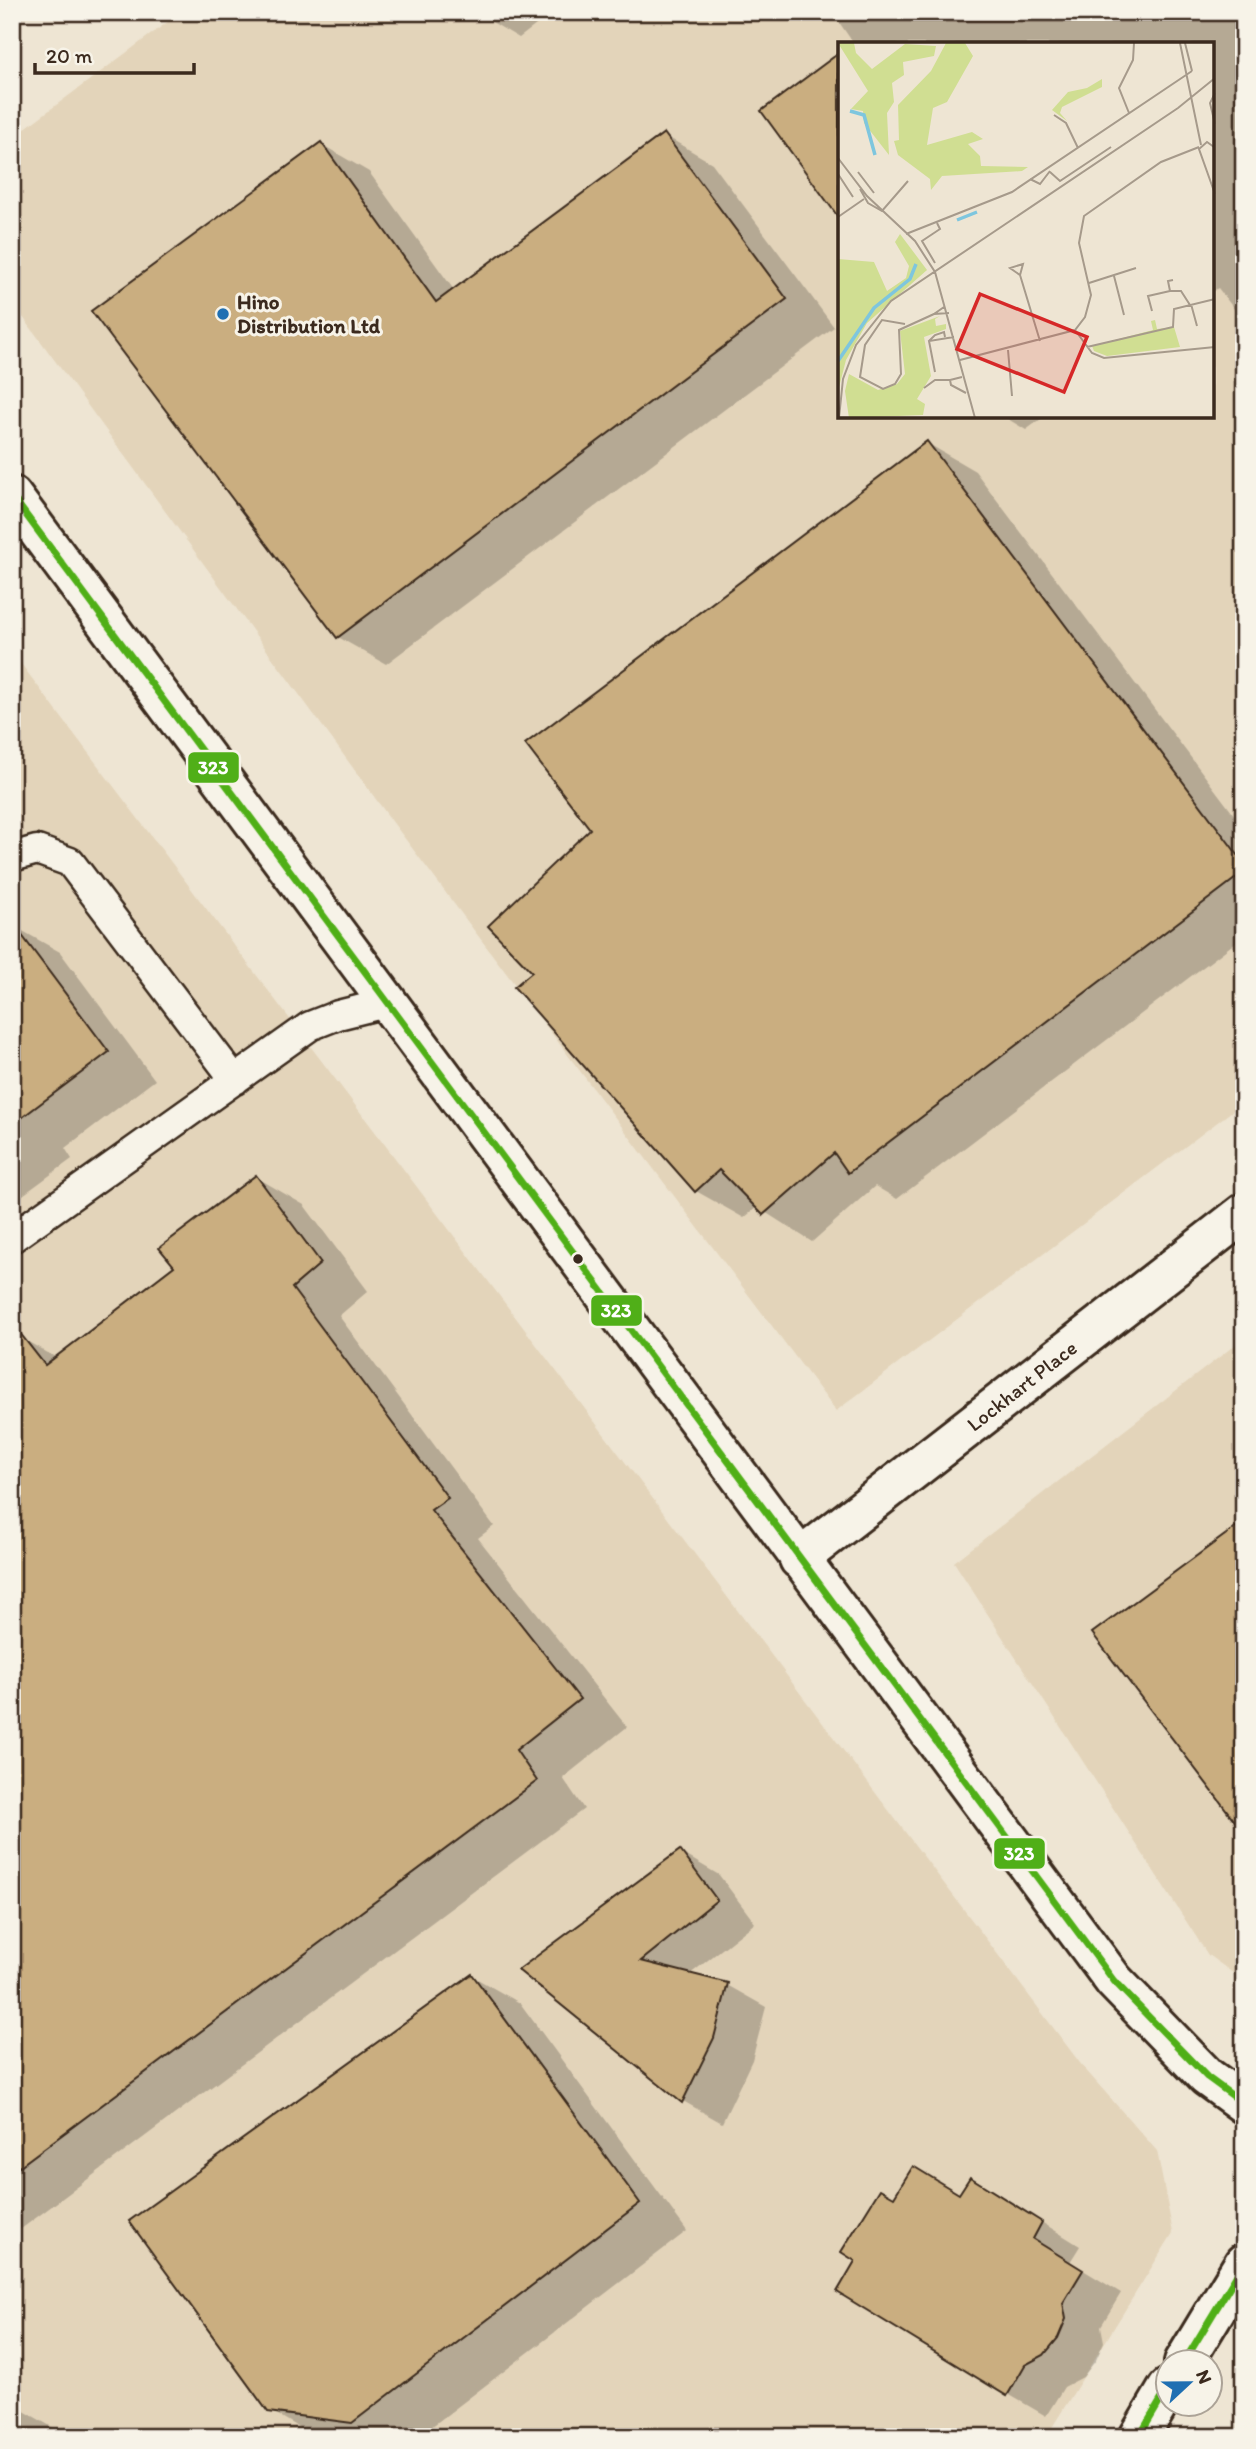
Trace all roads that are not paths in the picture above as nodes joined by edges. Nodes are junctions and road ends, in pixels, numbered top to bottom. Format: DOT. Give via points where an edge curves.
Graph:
graph roads {
  1 [pos="12,496"];
  2 [pos="12,857"];
  3 [pos="390,1002"];
  4 [pos="235,1080"];
  5 [pos="1244,1213"];
  6 [pos="12,1238"];
  7 [pos="799,1559"];
  8 [pos="1244,2104"];
  9 [pos="1244,2263"];
  10 [pos="1192,2348"];
  11 [pos="1154,2412"];
  12 [pos="1139,2437"];
  1 -- 3 [label="street"];
  2 -- 4 [label="lane" via="37,850 70,862"];
  3 -- 4 [label="lane" via="310,1026"];
  3 -- 7 [label="street"];
  4 -- 6 [label="lane"];
  5 -- 7 [label="street, Lockhart Place"];
  7 -- 8 [label="street" via="1114,1981 1207,2077"];
  9 -- 10 [label="street"];
  11 -- 12 [label="street"];
}
